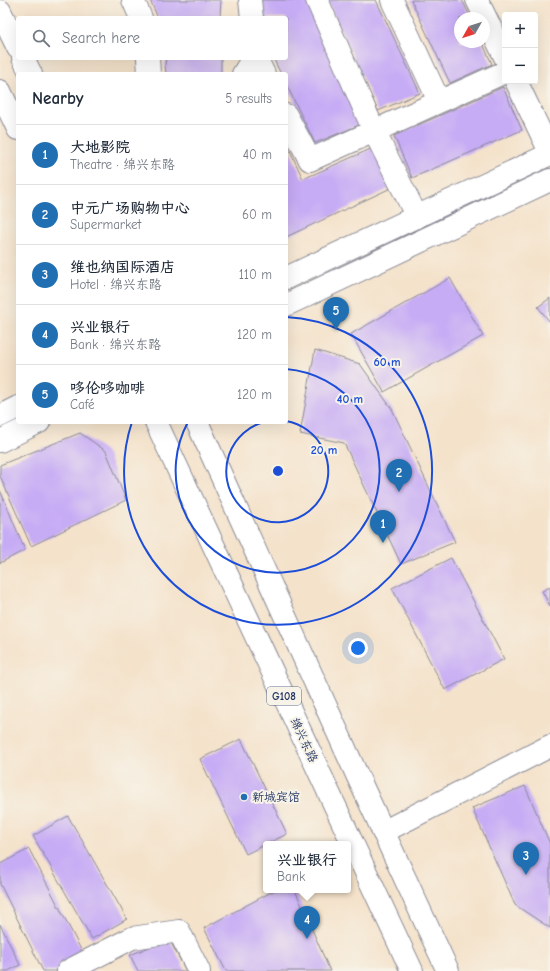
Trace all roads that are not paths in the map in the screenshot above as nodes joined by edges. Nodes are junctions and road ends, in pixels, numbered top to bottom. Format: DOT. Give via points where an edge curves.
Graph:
graph roads {
  1 [pos="133,0"];
  2 [pos="250,0"];
  3 [pos="317,0"];
  4 [pos="392,0"];
  5 [pos="478,0"];
  6 [pos="0,11"];
  7 [pos="140,16"];
  8 [pos="252,16"];
  9 [pos="16,44"];
  10 [pos="502,51"];
  11 [pos="24,60"];
  12 [pos="148,60"];
  13 [pos="251,60"];
  14 [pos="257,60"];
  15 [pos="30,72"];
  16 [pos="149,72"];
  17 [pos="244,72"];
  18 [pos="263,72"];
  19 [pos="502,73"];
  20 [pos="517,84"];
  21 [pos="0,91"];
  22 [pos="439,101"];
  23 [pos="288,119"];
  24 [pos="16,125"];
  25 [pos="374,131"];
  26 [pos="550,153"];
  27 [pos="550,180"];
  28 [pos="417,217"];
  29 [pos="288,275"];
  30 [pos="288,304"];
  31 [pos="16,408"];
  32 [pos="0,416"];
  33 [pos="35,424"];
  34 [pos="157,424"];
  35 [pos="198,424"];
  36 [pos="0,441"];
  37 [pos="550,746"];
  38 [pos="383,832"];
  39 [pos="68,971"];
  40 [pos="198,971"];
  41 [pos="412,971"];
  42 [pos="448,971"];
  1 -- 7 [label="main road"];
  2 -- 8 [label="main road"];
  3 -- 25 [label="main road"];
  4 -- 22 [label="main road"];
  5 -- 10 [label="main road"];
  6 -- 9 [label="main road"];
  11 -- 15 [label="main road"];
  12 -- 16 [label="main road"];
  13 -- 17 [label="main road"];
  14 -- 18 [label="main road"];
  19 -- 22 [label="main road"];
  20 -- 26 [label="main road"];
  21 -- 24 [label="main road"];
  22 -- 25 [label="main road"];
  23 -- 25 [label="main road" via="310,160"];
  25 -- 28 [label="main road"];
  26 -- 28 [label="main road"];
  27 -- 30 [label="main road"];
  28 -- 29 [label="main road"];
  31 -- 32 [label="main road"];
  33 -- 36 [label="main road"];
  34 -- 41 [label="main road, 绵兴东路 / G108"];
  35 -- 38 [label="main road, G108"];
  37 -- 38 [label="main road"];
  38 -- 42 [label="main road, G108"];
  39 -- 40 [label="main road" via="132,938 179,931"];
}
